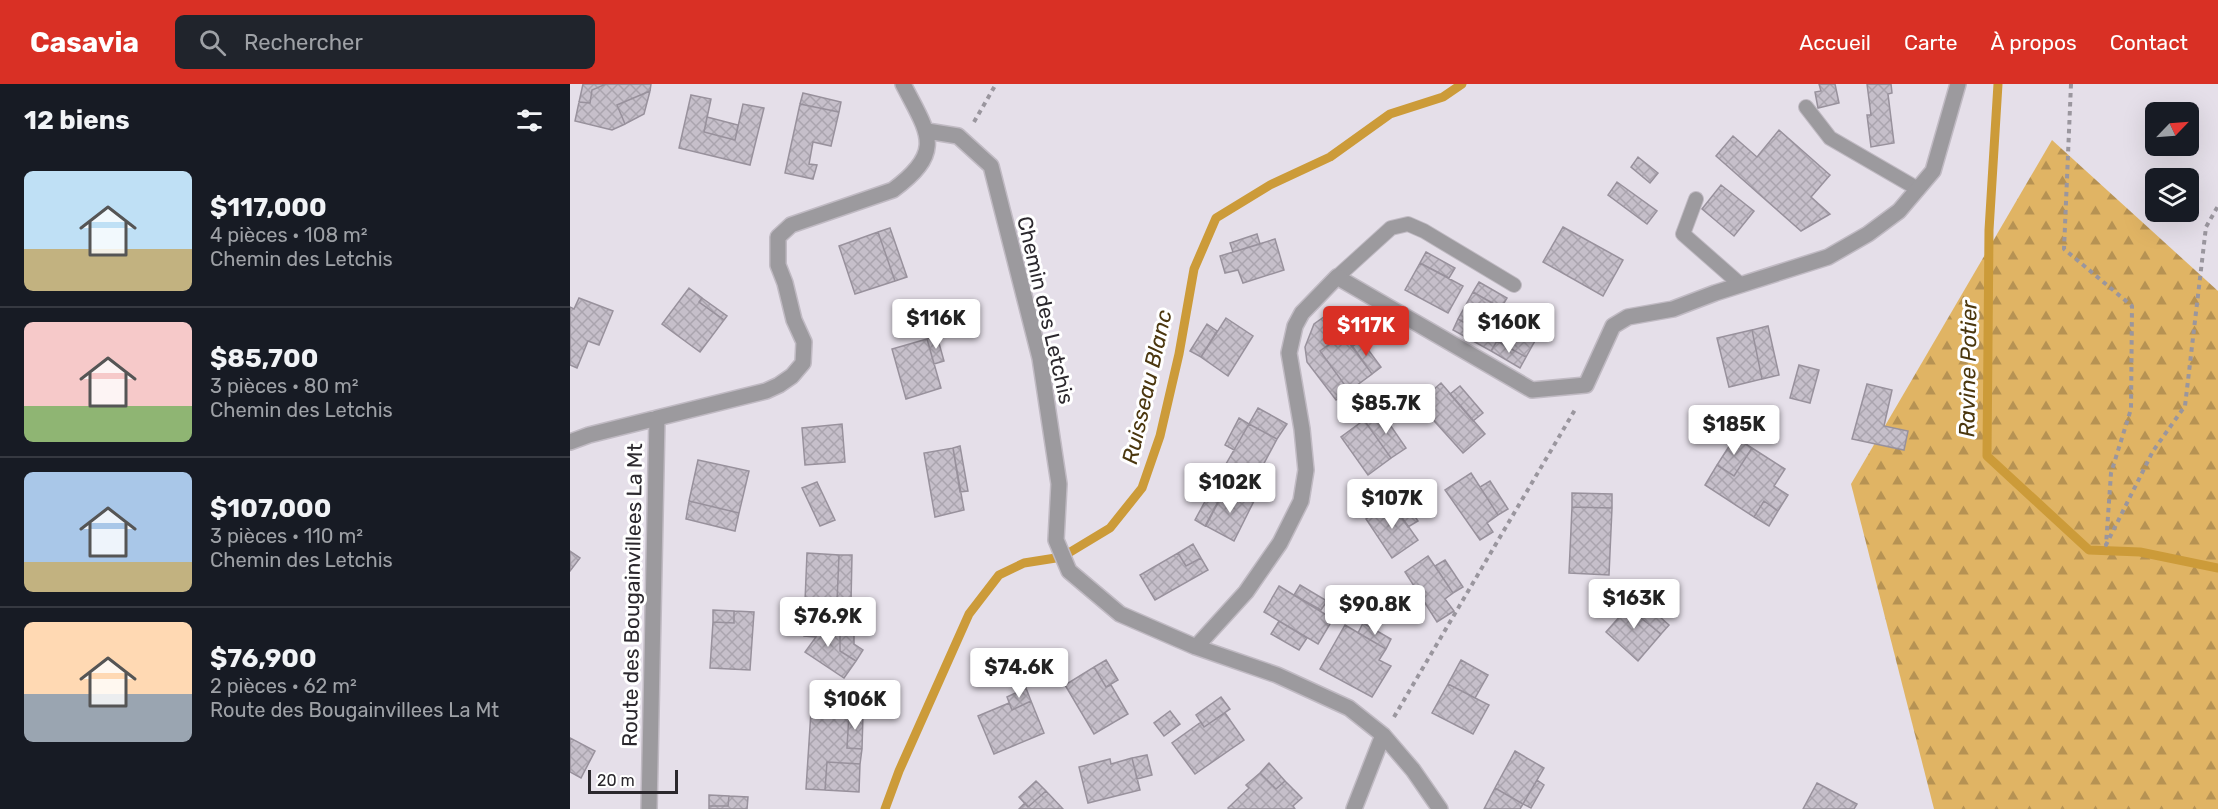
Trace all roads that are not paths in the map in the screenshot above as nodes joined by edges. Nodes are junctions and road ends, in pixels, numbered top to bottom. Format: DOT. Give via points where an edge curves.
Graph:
graph roads {
  1 [pos="903,84"];
  2 [pos="1958,84"];
  3 [pos="1806,107"];
  4 [pos="927,131"];
  5 [pos="1918,189"];
  6 [pos="1696,199"];
  7 [pos="1336,278"];
  8 [pos="1514,285"];
  9 [pos="1741,285"];
  10 [pos="657,418"];
  11 [pos="570,442"];
  12 [pos="1196,647"];
  13 [pos="1383,735"];
  14 [pos="649,809"];
  15 [pos="1354,809"];
  16 [pos="1440,809"];
  1 -- 4 [label="street"];
  2 -- 5 [label="street" via="1933,171"];
  3 -- 5 [label="lane" via="1830,138"];
  4 -- 10 [label="street" via="928,150 919,166 893,190 791,225 778,237 778,265 804,342 802,363 792,376 766,391"];
  4 -- 12 [label="street, Chemin des Letchis" via="958,136 991,166 1040,358 1059,484 1056,540 1069,571 1120,614"];
  5 -- 9 [label="street" via="1899,211 1828,257"];
  6 -- 9 [label="lane" via="1683,234"];
  7 -- 8 [label="lane" via="1391,228 1408,224"];
  7 -- 9 [label="street" via="1532,390 1586,386 1613,326 1628,317 1673,309"];
  7 -- 12 [label="street" via="1302,313 1289,353 1306,470 1301,501 1280,543 1246,592"];
  10 -- 11 [label="street"];
  10 -- 14 [label="street, Route des Bougainvillees La Mt"];
  12 -- 13 [label="street" via="1277,675 1349,708"];
  13 -- 15 [label="street"];
  13 -- 16 [label="street"];
}
